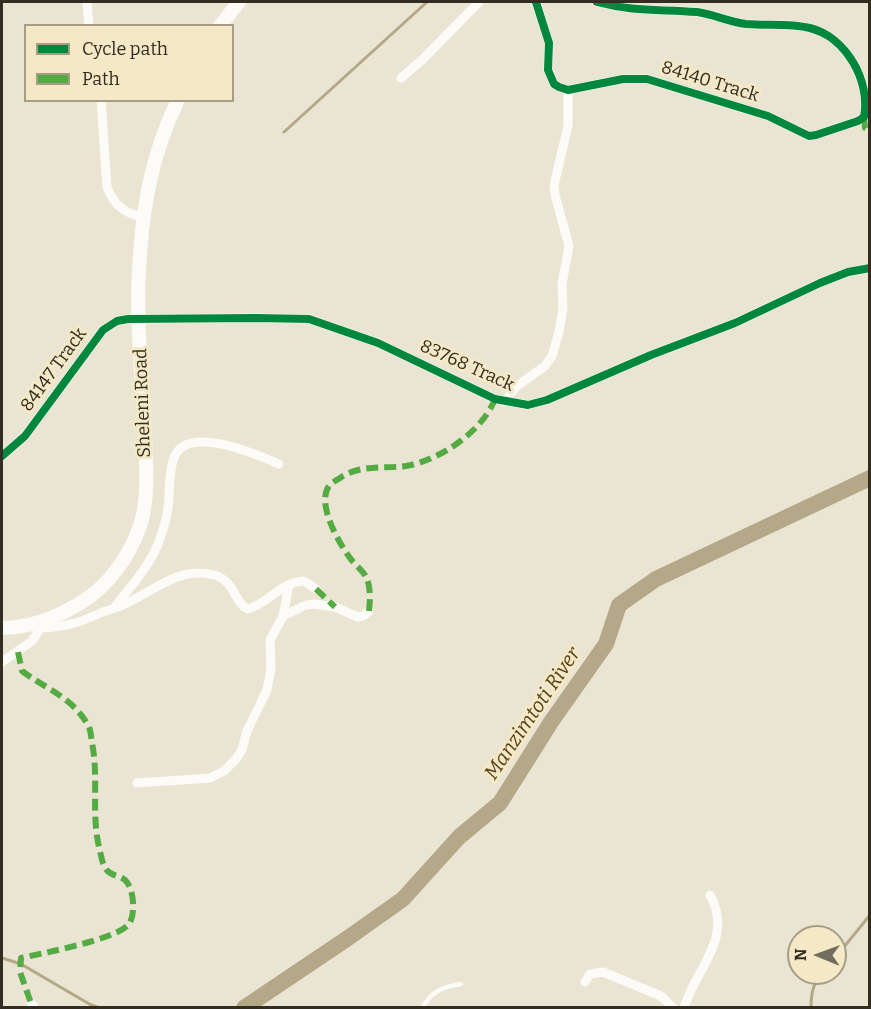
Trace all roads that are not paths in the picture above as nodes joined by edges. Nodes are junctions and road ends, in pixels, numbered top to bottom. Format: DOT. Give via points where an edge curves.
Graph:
graph roads {
  1 [pos="87,2"];
  2 [pos="239,2"];
  3 [pos="479,2"];
  4 [pos="536,2"];
  5 [pos="597,2"];
  6 [pos="89,24"];
  7 [pos="222,24"];
  8 [pos="402,78"];
  9 [pos="568,90"];
  10 [pos="100,102"];
  11 [pos="177,102"];
  12 [pos="144,218"];
  13 [pos="870,268"];
  14 [pos="140,318"];
  15 [pos="504,402"];
  16 [pos="2,456"];
  17 [pos="279,465"];
  18 [pos="289,585"];
  19 [pos="316,589"];
  20 [pos="114,608"];
  21 [pos="369,611"];
  22 [pos="283,616"];
  23 [pos="43,624"];
  24 [pos="2,628"];
  25 [pos="2,662"];
  26 [pos="137,783"];
  27 [pos="710,895"];
  28 [pos="585,982"];
  29 [pos="461,984"];
  30 [pos="422,1008"];
  31 [pos="673,1008"];
  32 [pos="684,1008"];
  1 -- 6 [label="street"];
  2 -- 7 [label="street"];
  3 -- 8 [label="street"];
  4 -- 9 [label="street" via="549,43 550,77 554,84"];
  5 -- 9 [label="street, 84140 Track" via="636,10 700,12 746,24 801,27 830,36 858,70 865,95 864,117 809,136 768,116 647,79"];
  9 -- 15 [label="street" via="568,126 554,185 569,246 559,332 550,360 517,386"];
  10 -- 12 [label="street" via="107,187 112,199 125,211"];
  11 -- 12 [label="street, Sheleni Road" via="150,182"];
  12 -- 14 [label="street, Sheleni Road"];
  13 -- 15 [label="street, 83768 Track" via="820,283 735,323 547,400 528,405"];
  14 -- 15 [label="street, 83768 Track" via="309,319 378,343"];
  14 -- 16 [label="street, 84147 Track" via="117,321 103,330 25,436"];
  14 -- 23 [label="street, Sheleni Road" via="146,473 141,522 132,545 104,586"];
  17 -- 20 [label="street" via="232,446 210,442 195,443 177,452 168,512 159,541"];
  18 -- 19 [label="street" via="304,581"];
  18 -- 20 [label="street" via="246,609 220,577 193,573 162,583"];
  18 -- 22 [label="street"];
  20 -- 23 [label="street" via="80,623"];
  21 -- 22 [label="street" via="358,616 314,604"];
  22 -- 26 [label="street" via="270,640 271,669 264,697 242,750 224,771 210,778"];
  23 -- 24 [label="street, Sheleni Road"];
  23 -- 25 [label="street" via="32,641"];
  27 -- 32 [label="street" via="719,918 717,936"];
  28 -- 31 [label="street" via="590,974 603,972 661,996"];
  29 -- 30 [label="lane" via="438,989"];
}
